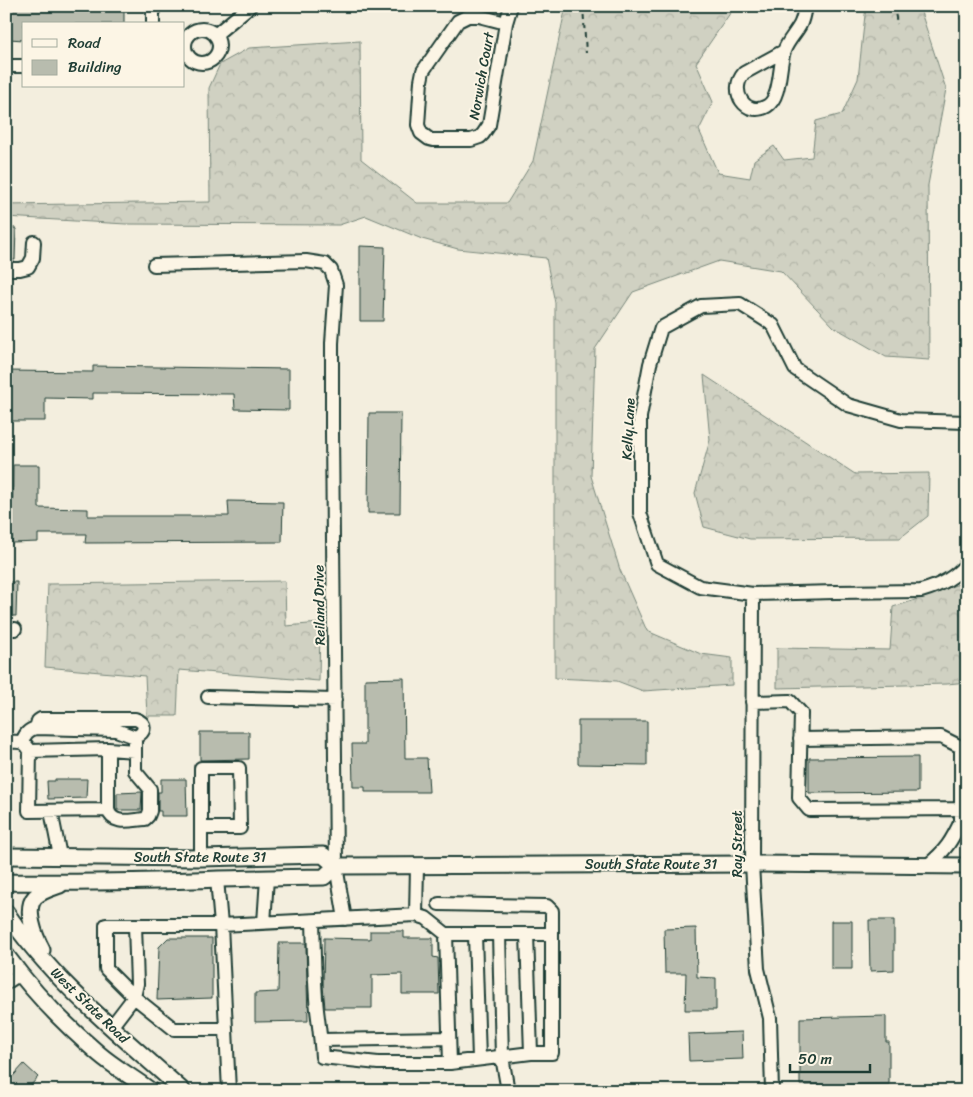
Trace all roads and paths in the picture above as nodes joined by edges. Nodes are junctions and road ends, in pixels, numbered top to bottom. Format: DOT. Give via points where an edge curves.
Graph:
graph roads {
  1 [pos="153,6"];
  2 [pos="250,6"];
  3 [pos="511,6"];
  4 [pos="583,6"];
  5 [pos="805,6"];
  6 [pos="894,6"];
  7 [pos="152,22"];
  8 [pos="506,23"];
  9 [pos="897,24"];
  10 [pos="215,36"];
  11 [pos="784,51"];
  12 [pos="586,53"];
  13 [pos="6,65"];
  14 [pos="22,66"];
  15 [pos="34,242"];
  16 [pos="154,265"];
  17 [pos="6,269"];
  18 [pos="967,422"];
  19 [pos="967,563"];
  20 [pos="753,594"];
  21 [pos="208,697"];
  22 [pos="335,700"];
  23 [pos="752,702"];
  24 [pos="800,739"];
  25 [pos="6,742"];
  26 [pos="26,746"];
  27 [pos="964,747"];
  28 [pos="108,749"];
  29 [pos="135,752"];
  30 [pos="108,810"];
  31 [pos="51,811"];
  32 [pos="964,818"];
  33 [pos="202,828"];
  34 [pos="6,856"];
  35 [pos="60,856"];
  36 [pos="202,858"];
  37 [pos="752,864"];
  38 [pos="928,865"];
  39 [pos="336,866"];
  40 [pos="417,866"];
  41 [pos="967,866"];
  42 [pos="267,878"];
  43 [pos="217,879"];
  44 [pos="6,882"];
  45 [pos="77,882"];
  46 [pos="439,904"];
  47 [pos="6,912"];
  48 [pos="416,915"];
  49 [pos="345,919"];
  50 [pos="313,921"];
  51 [pos="264,923"];
  52 [pos="136,925"];
  53 [pos="221,925"];
  54 [pos="446,934"];
  55 [pos="475,934"];
  56 [pos="499,934"];
  57 [pos="527,934"];
  58 [pos="552,934"];
  59 [pos="6,955"];
  60 [pos="54,971"];
  61 [pos="20,974"];
  62 [pos="6,983"];
  63 [pos="134,997"];
  64 [pos="111,1027"];
  65 [pos="226,1029"];
  66 [pos="449,1038"];
  67 [pos="321,1040"];
  68 [pos="531,1053"];
  69 [pos="502,1057"];
  70 [pos="479,1060"];
  71 [pos="450,1063"];
  72 [pos="151,1091"];
  73 [pos="183,1091"];
  74 [pos="229,1091"];
  75 [pos="508,1091"];
  76 [pos="772,1091"];
  1 -- 7 [label="street"];
  2 -- 10 [label="street"];
  3 -- 8 [label="street, Norwich Court"];
  4 -- 12 [label="path"];
  5 -- 11 [label="street" via="801,23"];
  6 -- 9 [label="path"];
  8 -- 8 [label="street, Norwich Court" via="474,16 458,20 422,75 418,124 424,136 433,140 471,140 487,130"];
  11 -- 11 [label="street" via="744,73 737,88 744,103 757,108 772,101"];
  13 -- 14 [label="street"];
  15 -- 17 [label="street" via="33,258 28,267"];
  16 -- 22 [label="street, Reiland Drive" via="306,261 325,264 331,270 336,285 332,343"];
  18 -- 20 [label="street, Kelly Lane" via="901,420 848,405 795,369 773,325 740,304 701,306 661,328 640,417 640,514 657,564 700,586"];
  19 -- 20 [label="street, Kelly Lane" via="946,581 922,591"];
  20 -- 23 [label="street, Ray Street"];
  21 -- 22 [label="street"];
  22 -- 39 [label="street, Reiland Drive"];
  23 -- 24 [label="street" via="790,701 801,713"];
  23 -- 37 [label="street, Ray Street"];
  24 -- 27 [label="street" via="940,737"];
  24 -- 32 [label="street" via="799,798 809,810"];
  25 -- 26 [label="street"];
  26 -- 28 [label="street"];
  26 -- 29 [label="street" via="25,734 36,728 116,730 135,737"];
  26 -- 31 [label="street" via="29,811"];
  27 -- 32 [label="street"];
  28 -- 29 [label="street"];
  28 -- 30 [label="street"];
  29 -- 30 [label="street" via="135,771 150,789 148,816 120,821 110,816"];
  30 -- 31 [label="street"];
  31 -- 35 [label="street"];
  32 -- 38 [label="street" via="942,853"];
  33 -- 33 [label="street" via="201,768 239,768 240,828"];
  33 -- 36 [label="street"];
  34 -- 35 [label="main road, South State Route 31"];
  35 -- 36 [label="main road, South State Route 31"];
  36 -- 39 [label="main road, South State Route 31" via="324,855"];
  37 -- 38 [label="main road, South State Route 31"];
  37 -- 40 [label="main road, South State Route 31"];
  37 -- 76 [label="street, Ray Street" via="758,969 770,1018"];
  38 -- 41 [label="main road, South State Route 31"];
  39 -- 40 [label="main road, South State Route 31"];
  39 -- 42 [label="main road, South State Route 31" via="324,877"];
  39 -- 49 [label="street, Reiland Drive"];
  40 -- 48 [label="street"];
  42 -- 43 [label="main road, South State Route 31"];
  42 -- 51 [label="street"];
  43 -- 45 [label="main road, South State Route 31"];
  43 -- 53 [label="street"];
  44 -- 45 [label="main road"];
  45 -- 60 [label="main road" via="47,890 31,903 35,934"];
  46 -- 58 [label="street" via="547,906 552,911"];
  47 -- 60 [label="main road, West State Road"];
  48 -- 49 [label="street"];
  48 -- 54 [label="street" via="426,918"];
  49 -- 50 [label="street"];
  50 -- 51 [label="street"];
  50 -- 67 [label="street"];
  51 -- 53 [label="street"];
  52 -- 53 [label="street"];
  52 -- 63 [label="street" via="137,984"];
  52 -- 63 [label="street" via="106,925 106,969"];
  53 -- 65 [label="street"];
  54 -- 55 [label="street"];
  54 -- 66 [label="street"];
  55 -- 56 [label="street"];
  55 -- 70 [label="street"];
  56 -- 57 [label="street"];
  56 -- 69 [label="street"];
  57 -- 58 [label="street"];
  57 -- 68 [label="street"];
  58 -- 68 [label="street" via="552,1053"];
  59 -- 61 [label="main road, West State Road"];
  60 -- 64 [label="main road, West State Road"];
  61 -- 62 [label="street"];
  61 -- 72 [label="main road, West State Road" via="99,1054"];
  63 -- 64 [label="street"];
  63 -- 65 [label="street" via="174,1029"];
  64 -- 73 [label="main road, West State Road"];
  65 -- 74 [label="street"];
  66 -- 67 [label="street"];
  66 -- 71 [label="street"];
  67 -- 71 [label="street" via="322,1057 378,1063"];
  68 -- 69 [label="street"];
  69 -- 70 [label="street"];
  69 -- 75 [label="street"];
  70 -- 71 [label="street"];
}
